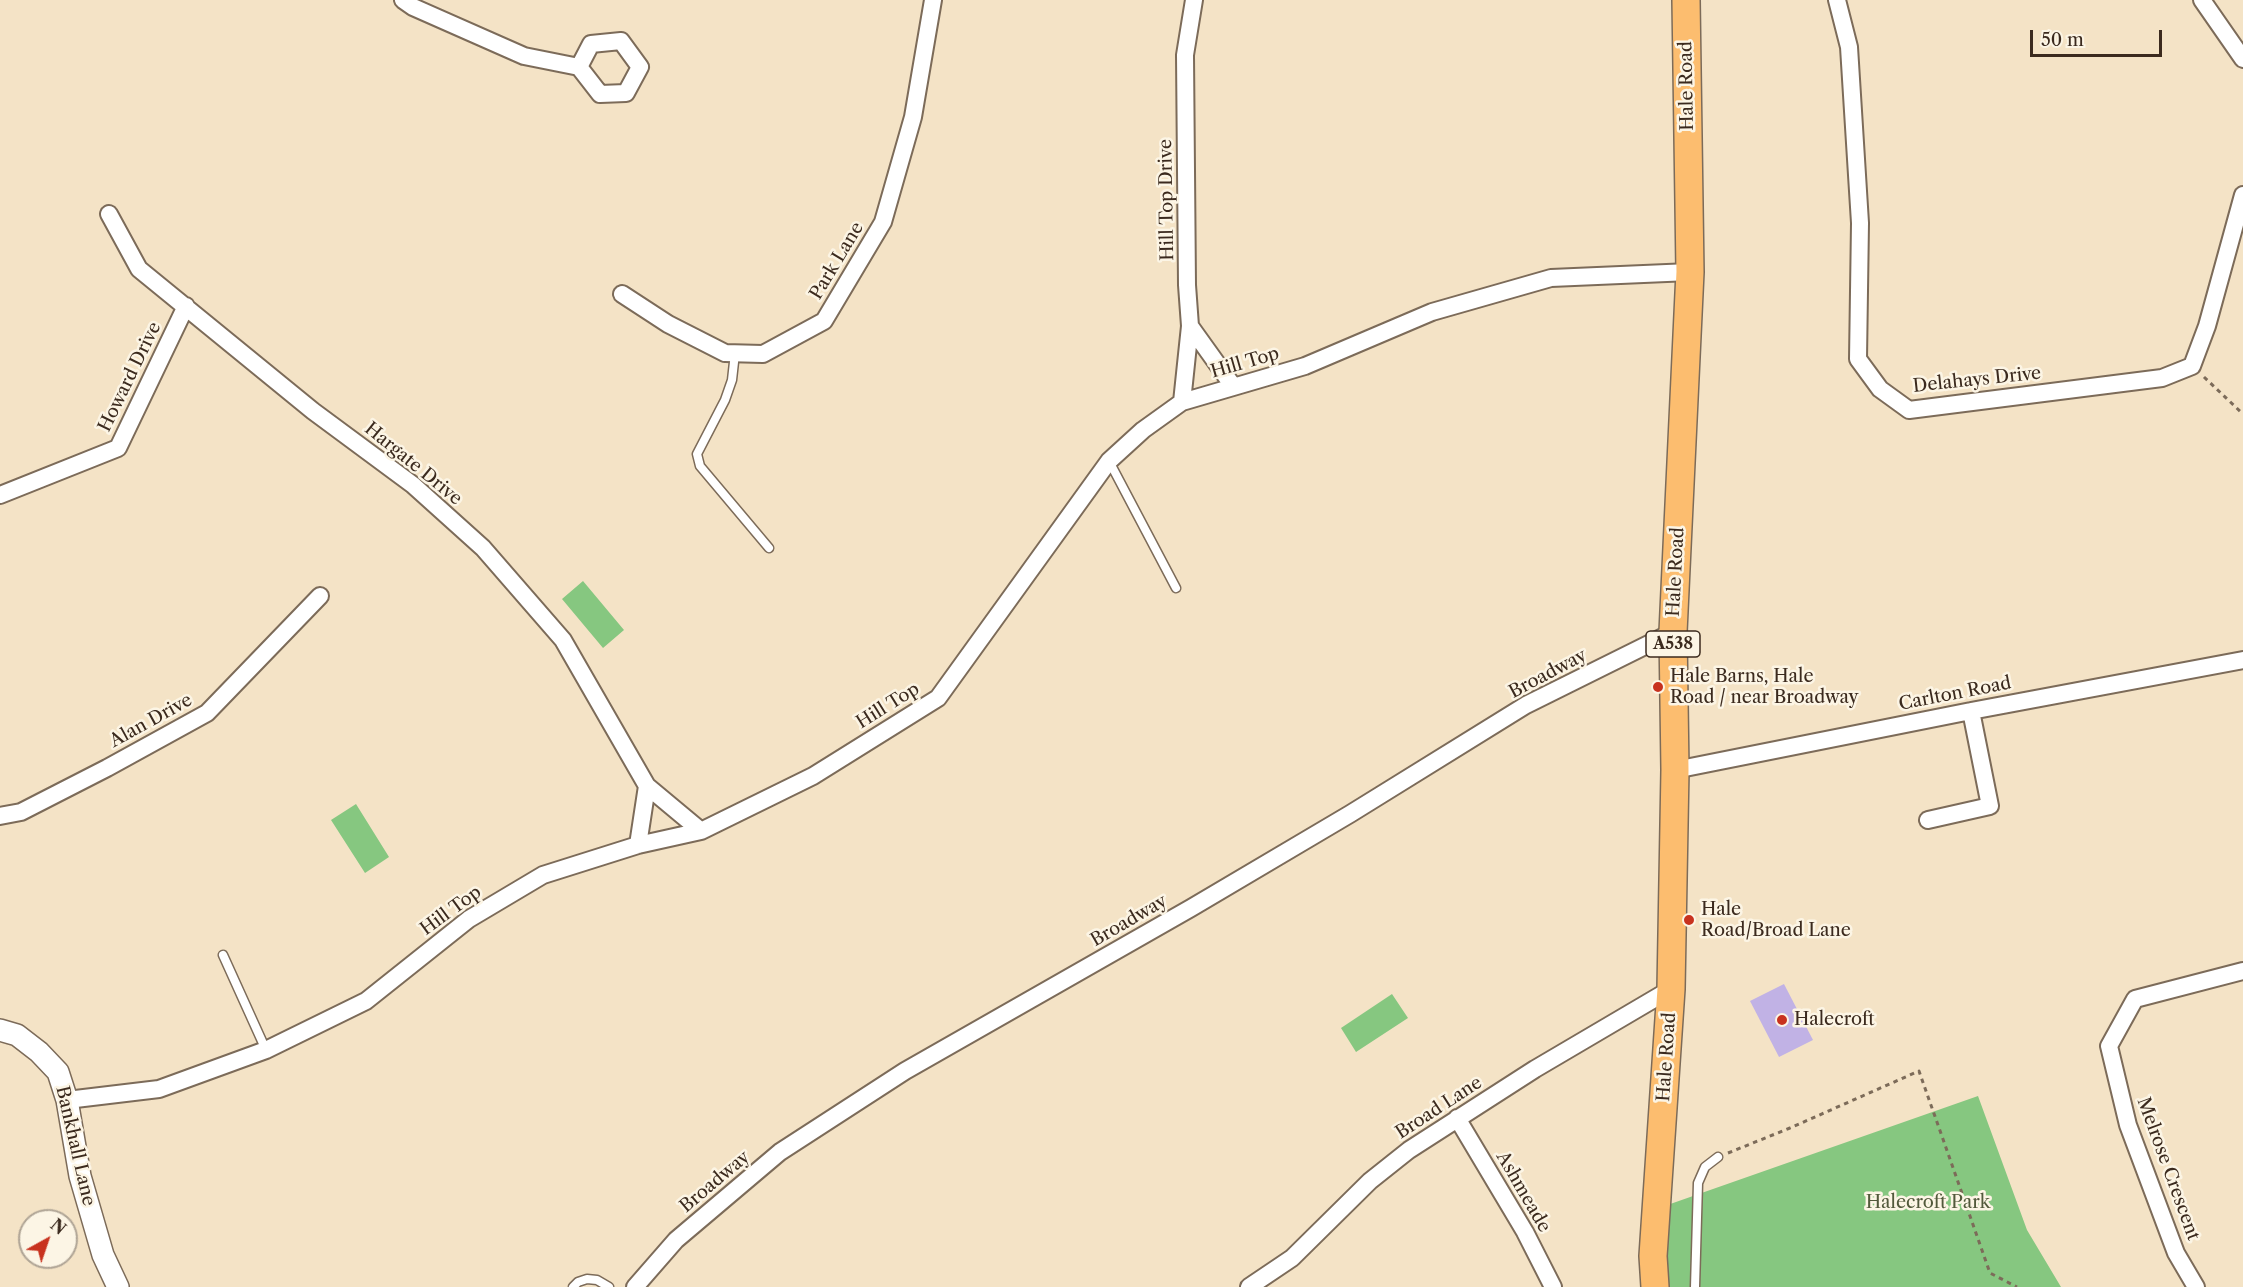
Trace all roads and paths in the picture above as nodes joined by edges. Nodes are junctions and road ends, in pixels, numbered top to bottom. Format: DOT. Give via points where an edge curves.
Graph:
graph roads {
  1 [pos="404,0"];
  2 [pos="933,0"];
  3 [pos="1194,0"];
  4 [pos="1686,0"];
  5 [pos="1837,0"];
  6 [pos="2202,0"];
  7 [pos="2243,59"];
  8 [pos="579,67"];
  9 [pos="2243,195"];
  10 [pos="109,214"];
  11 [pos="1690,272"];
  12 [pos="621,294"];
  13 [pos="186,306"];
  14 [pos="1190,326"];
  15 [pos="735,353"];
  16 [pos="2192,366"];
  17 [pos="1233,386"];
  18 [pos="1182,402"];
  19 [pos="2243,414"];
  20 [pos="1109,461"];
  21 [pos="0,495"];
  22 [pos="769,548"];
  23 [pos="1176,588"];
  24 [pos="320,596"];
  25 [pos="1673,632"];
  26 [pos="2243,660"];
  27 [pos="1971,711"];
  28 [pos="1675,770"];
  29 [pos="647,786"];
  30 [pos="0,816"];
  31 [pos="1928,820"];
  32 [pos="701,831"];
  33 [pos="639,845"];
  34 [pos="223,955"];
  35 [pos="2243,971"];
  36 [pos="1671,989"];
  37 [pos="0,1030"];
  38 [pos="267,1050"];
  39 [pos="67,1100"];
  40 [pos="1457,1118"];
  41 [pos="1718,1156"];
  42 [pos="118,1287"];
  43 [pos="573,1287"];
  44 [pos="609,1287"];
  45 [pos="635,1287"];
  46 [pos="1249,1287"];
  47 [pos="1553,1287"];
  48 [pos="1655,1287"];
  49 [pos="1695,1287"];
  50 [pos="2017,1287"];
  51 [pos="2196,1287"];
  1 -- 8 [label="street" via="524,56"];
  2 -- 15 [label="street, Park Lane" via="913,117 883,222 824,321 763,354"];
  3 -- 14 [label="street, Hill Top Drive" via="1185,55"];
  4 -- 11 [label="main road, Hale Road / A538"];
  5 -- 16 [label="street, Delahays Drive" via="1849,47 1859,211 1858,358 1880,388 1909,410 2162,378"];
  6 -- 7 [label="street"];
  9 -- 16 [label="street" via="2208,326"];
  10 -- 13 [label="street, Hargate Drive" via="139,269"];
  11 -- 17 [label="street, Hill Top" via="1551,278 1432,312 1305,366"];
  11 -- 25 [label="main road, Hale Road / A538"];
  12 -- 15 [label="street, Park Lane" via="668,324 725,353"];
  13 -- 21 [label="street, Howard Drive" via="118,448"];
  13 -- 29 [label="street, Hargate Drive" via="313,411 413,485 483,548 563,640"];
  14 -- 17 [label="street"];
  14 -- 18 [label="street, Hill Top Drive"];
  15 -- 22 [label="lane" via="725,400 697,454 700,466"];
  16 -- 19 [label="path"];
  17 -- 18 [label="street, Hill Top"];
  18 -- 20 [label="street, Hill Top"];
  20 -- 23 [label="lane"];
  20 -- 32 [label="street, Hill Top" via="938,698 813,776"];
  24 -- 30 [label="street, Alan Drive" via="207,712 21,812"];
  25 -- 28 [label="main road, Hale Road / A538"];
  25 -- 45 [label="street, Broadway" via="1526,705 1260,867 905,1071 780,1152 676,1240"];
  26 -- 27 [label="street, Carlton Road"];
  27 -- 28 [label="street, Carlton Road"];
  27 -- 31 [label="street" via="1990,806"];
  28 -- 36 [label="main road, Hale Road / A538"];
  29 -- 32 [label="street, Hargate Drive"];
  29 -- 33 [label="street"];
  32 -- 33 [label="street, Hill Top"];
  33 -- 38 [label="street, Hill Top" via="543,875 469,919 366,1001"];
  34 -- 38 [label="lane"];
  35 -- 51 [label="street, Melrose Crescent" via="2136,999 2109,1046 2128,1125 2176,1253"];
  36 -- 40 [label="street, Broad Lane"];
  36 -- 48 [label="main road, Hale Road / A538" via="1653,1256"];
  37 -- 39 [label="street, Bankhall Lane" via="17,1035 39,1052 58,1072"];
  38 -- 39 [label="street, Hill Top" via="159,1089"];
  39 -- 42 [label="street, Bankhall Lane" via="80,1176 103,1256"];
  40 -- 46 [label="street, Broad Lane" via="1370,1181 1292,1258"];
  40 -- 47 [label="street, Ashmeade"];
  41 -- 49 [label="lane" via="1705,1167 1698,1183"];
  41 -- 50 [label="path" via="1918,1071 1990,1273"];
  43 -- 44 [label="lane" via="587,1279"];
}
